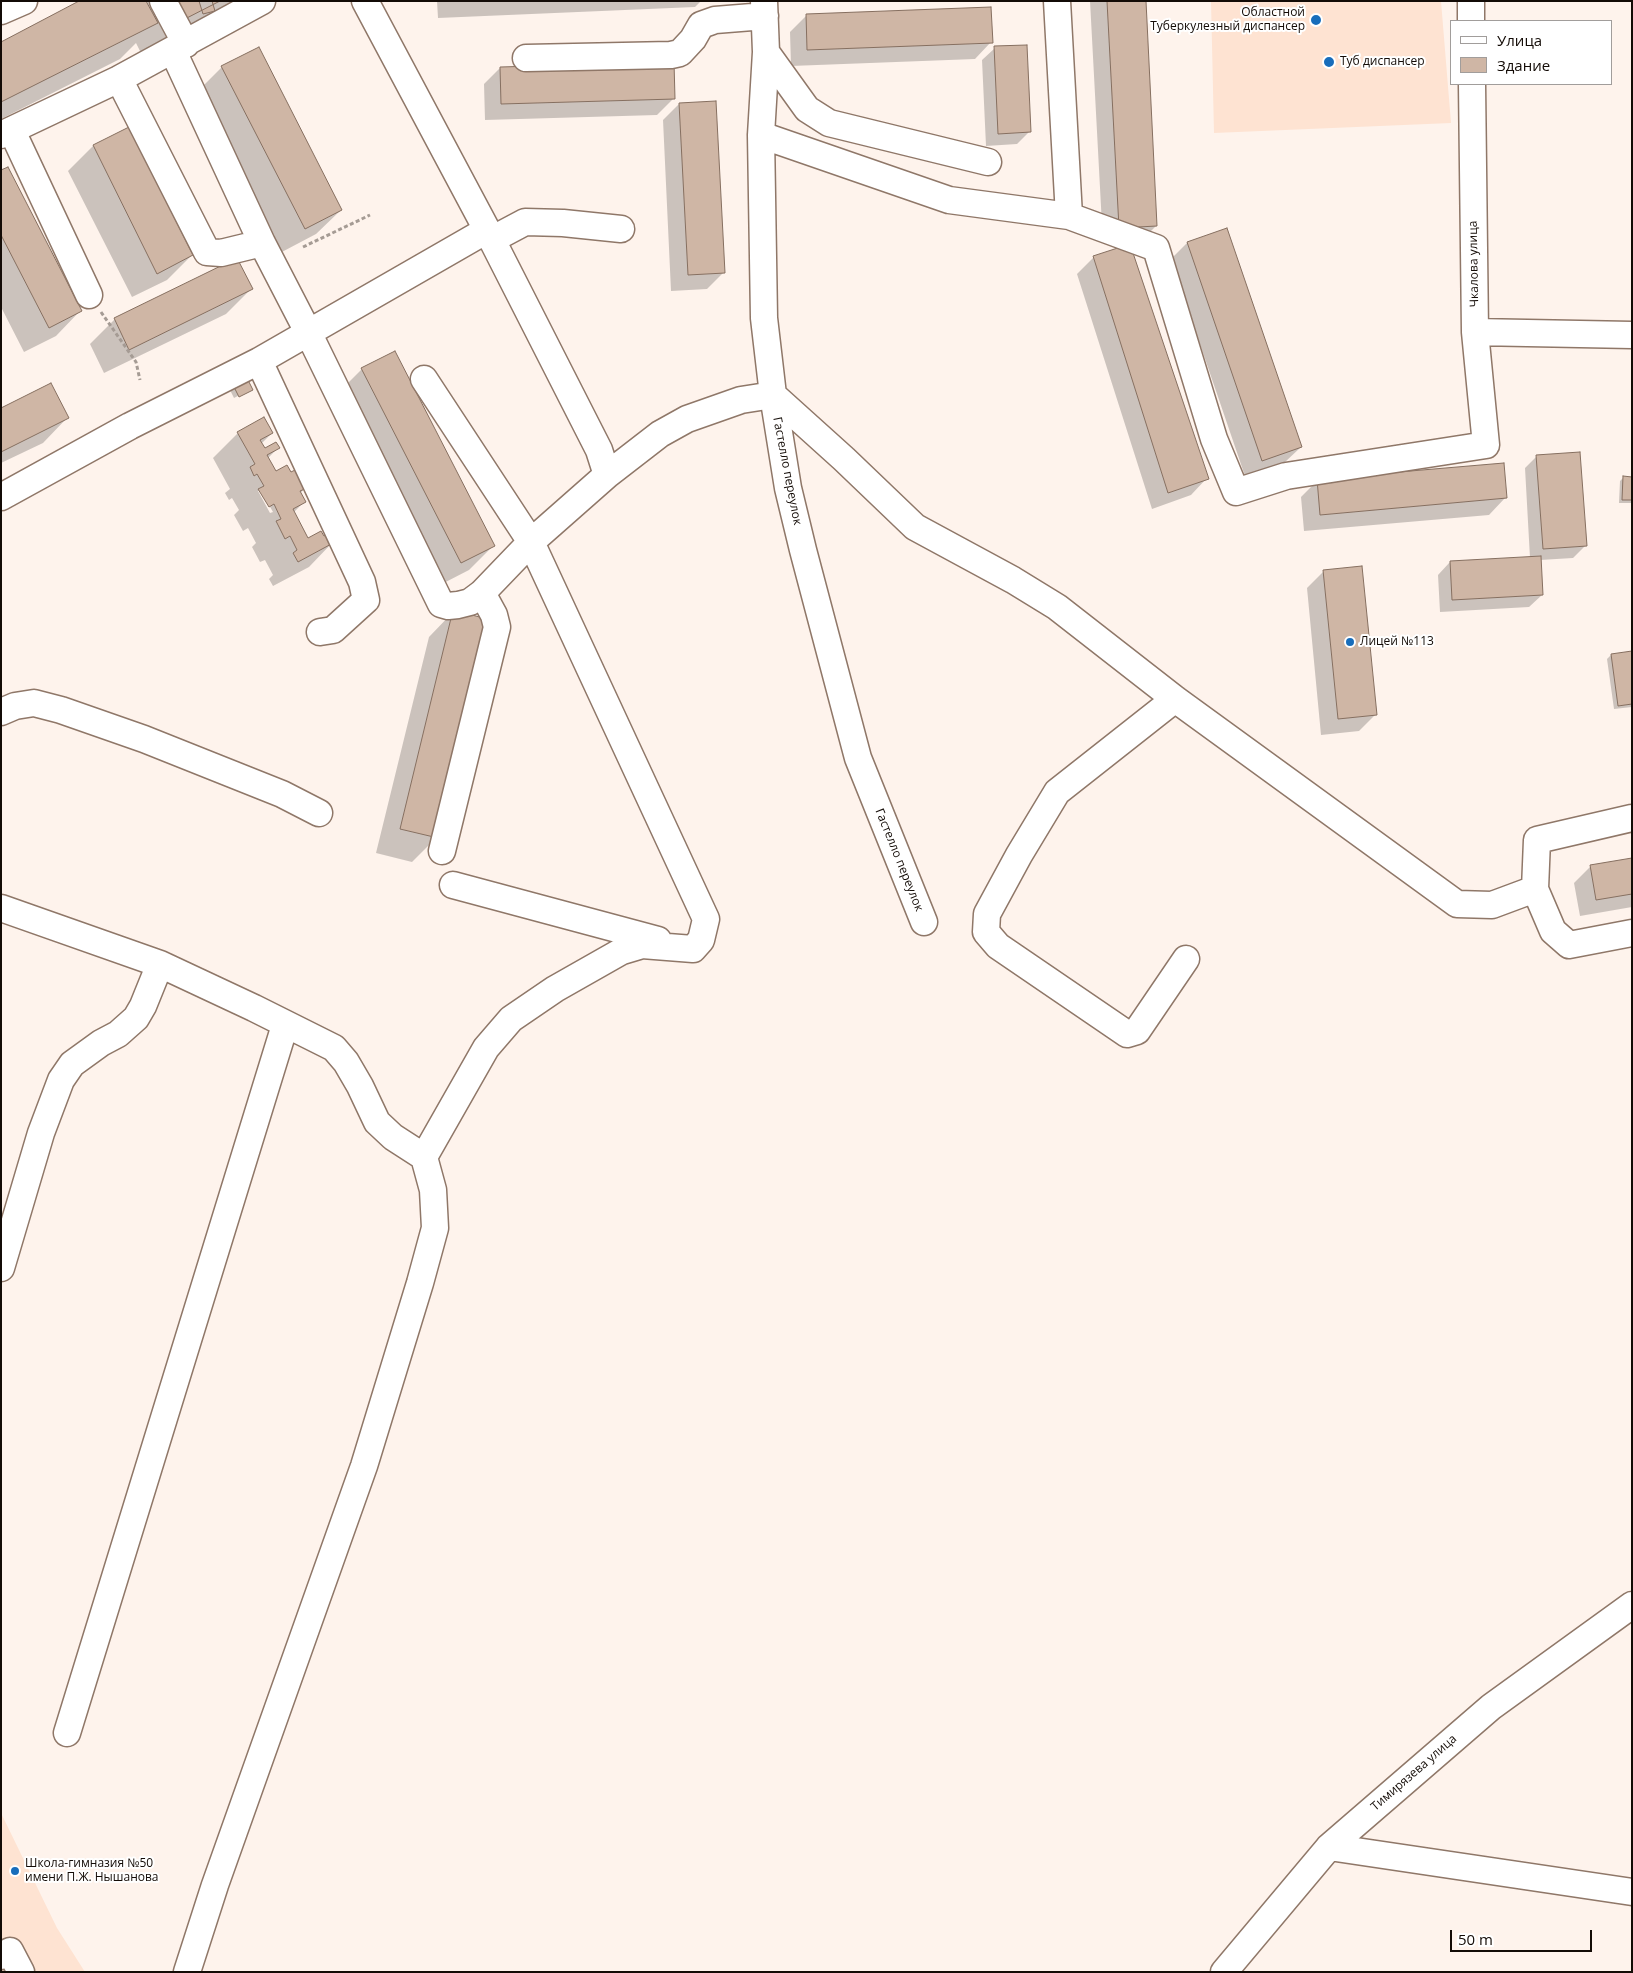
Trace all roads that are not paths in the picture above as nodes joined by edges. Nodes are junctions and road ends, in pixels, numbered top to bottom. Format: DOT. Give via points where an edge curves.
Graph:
graph roads {
  1 [pos="24,1"];
  2 [pos="164,1"];
  3 [pos="262,1"];
  4 [pos="364,1"];
  5 [pos="1057,1"];
  6 [pos="1471,1"];
  7 [pos="764,9"];
  8 [pos="1,11"];
  9 [pos="1471,20"];
  10 [pos="180,48"];
  11 [pos="766,52"];
  12 [pos="526,58"];
  13 [pos="119,79"];
  14 [pos="1472,85"];
  15 [pos="7,133"];
  16 [pos="761,135"];
  17 [pos="988,162"];
  18 [pos="1069,216"];
  19 [pos="622,229"];
  20 [pos="490,234"];
  21 [pos="262,243"];
  22 [pos="89,295"];
  23 [pos="308,332"];
  24 [pos="1476,332"];
  25 [pos="1632,335"];
  26 [pos="259,361"];
  27 [pos="424,379"];
  28 [pos="773,395"];
  29 [pos="607,475"];
  30 [pos="1,497"];
  31 [pos="531,542"];
  32 [pos="482,593"];
  33 [pos="320,632"];
  34 [pos="1175,699"];
  35 [pos="1,712"];
  36 [pos="319,813"];
  37 [pos="1632,818"];
  38 [pos="442,852"];
  39 [pos="453,885"];
  40 [pos="1535,889"];
  41 [pos="1,908"];
  42 [pos="924,922"];
  43 [pos="1632,933"];
  44 [pos="694,949"];
  45 [pos="1186,959"];
  46 [pos="160,964"];
  47 [pos="285,1025"];
  48 [pos="424,1158"];
  49 [pos="1,1268"];
  50 [pos="1632,1605"];
  51 [pos="67,1733"];
  52 [pos="1329,1847"];
  53 [pos="1632,1892"];
  54 [pos="1,1956"];
  55 [pos="21,1972"];
  56 [pos="187,1972"];
  57 [pos="1224,1972"];
  1 -- 8 [label="street"];
  2 -- 10 [label="street"];
  3 -- 10 [label="street"];
  4 -- 20 [label="street"];
  5 -- 18 [label="street"];
  6 -- 9 [label="street"];
  7 -- 11 [label="street, Гастелло переулок"];
  7 -- 12 [label="street" via="701,25 680,53 671,55"];
  10 -- 13 [label="street"];
  10 -- 21 [label="street"];
  11 -- 16 [label="street, Гастелло переулок"];
  11 -- 17 [label="street" via="807,110 828,123"];
  13 -- 15 [label="street"];
  13 -- 21 [label="street" via="207,252 221,253"];
  14 -- 24 [label="street, Чкалова улица"];
  15 -- 22 [label="street"];
  16 -- 18 [label="street" via="949,200"];
  16 -- 28 [label="street, Гастелло переулок" via="764,318"];
  18 -- 24 [label="street, Чкалова улица" via="1156,248 1214,439 1236,492 1286,476 1486,445"];
  19 -- 20 [label="street" via="525,222"];
  20 -- 23 [label="street"];
  20 -- 29 [label="street" via="599,450"];
  21 -- 23 [label="street"];
  23 -- 26 [label="street"];
  23 -- 32 [label="street" via="441,604 470,602"];
  24 -- 25 [label="street"];
  26 -- 30 [label="street" via="130,426"];
  26 -- 33 [label="street" via="362,582 366,600 333,630"];
  27 -- 31 [label="street"];
  28 -- 29 [label="street" via="741,400 687,419 660,434"];
  28 -- 34 [label="street" via="915,526 1057,607"];
  28 -- 42 [label="street, Гастелло переулок" via="802,550 858,758"];
  29 -- 31 [label="street"];
  31 -- 32 [label="street"];
  31 -- 44 [label="street" via="706,919 701,940"];
  32 -- 38 [label="street" via="497,627"];
  34 -- 40 [label="street" via="1457,904 1492,905"];
  34 -- 45 [label="street" via="1056,792 987,914 986,932 998,946 1127,1034 1137,1031"];
  35 -- 36 [label="street" via="34,703 61,710 282,794"];
  37 -- 40 [label="street" via="1537,840"];
  39 -- 44 [label="street"];
  40 -- 43 [label="street" via="1553,931 1569,946"];
  41 -- 46 [label="street"];
  44 -- 48 [label="street" via="642,944 622,951 555,989 512,1019 486,1048"];
  46 -- 47 [label="street"];
  46 -- 49 [label="street" via="136,1018 72,1064 61,1080 41,1134"];
  47 -- 48 [label="street" via="334,1048 360,1086 377,1122 392,1137"];
  47 -- 51 [label="street"];
  48 -- 56 [label="street" via="433,1190 435,1228 420,1283 364,1466"];
  50 -- 52 [label="street, Тимирязева улица" via="1491,1707"];
  52 -- 53 [label="street"];
  52 -- 57 [label="street, Тимирязева улица"];
  54 -- 55 [label="street" via="10,1951"];
}
